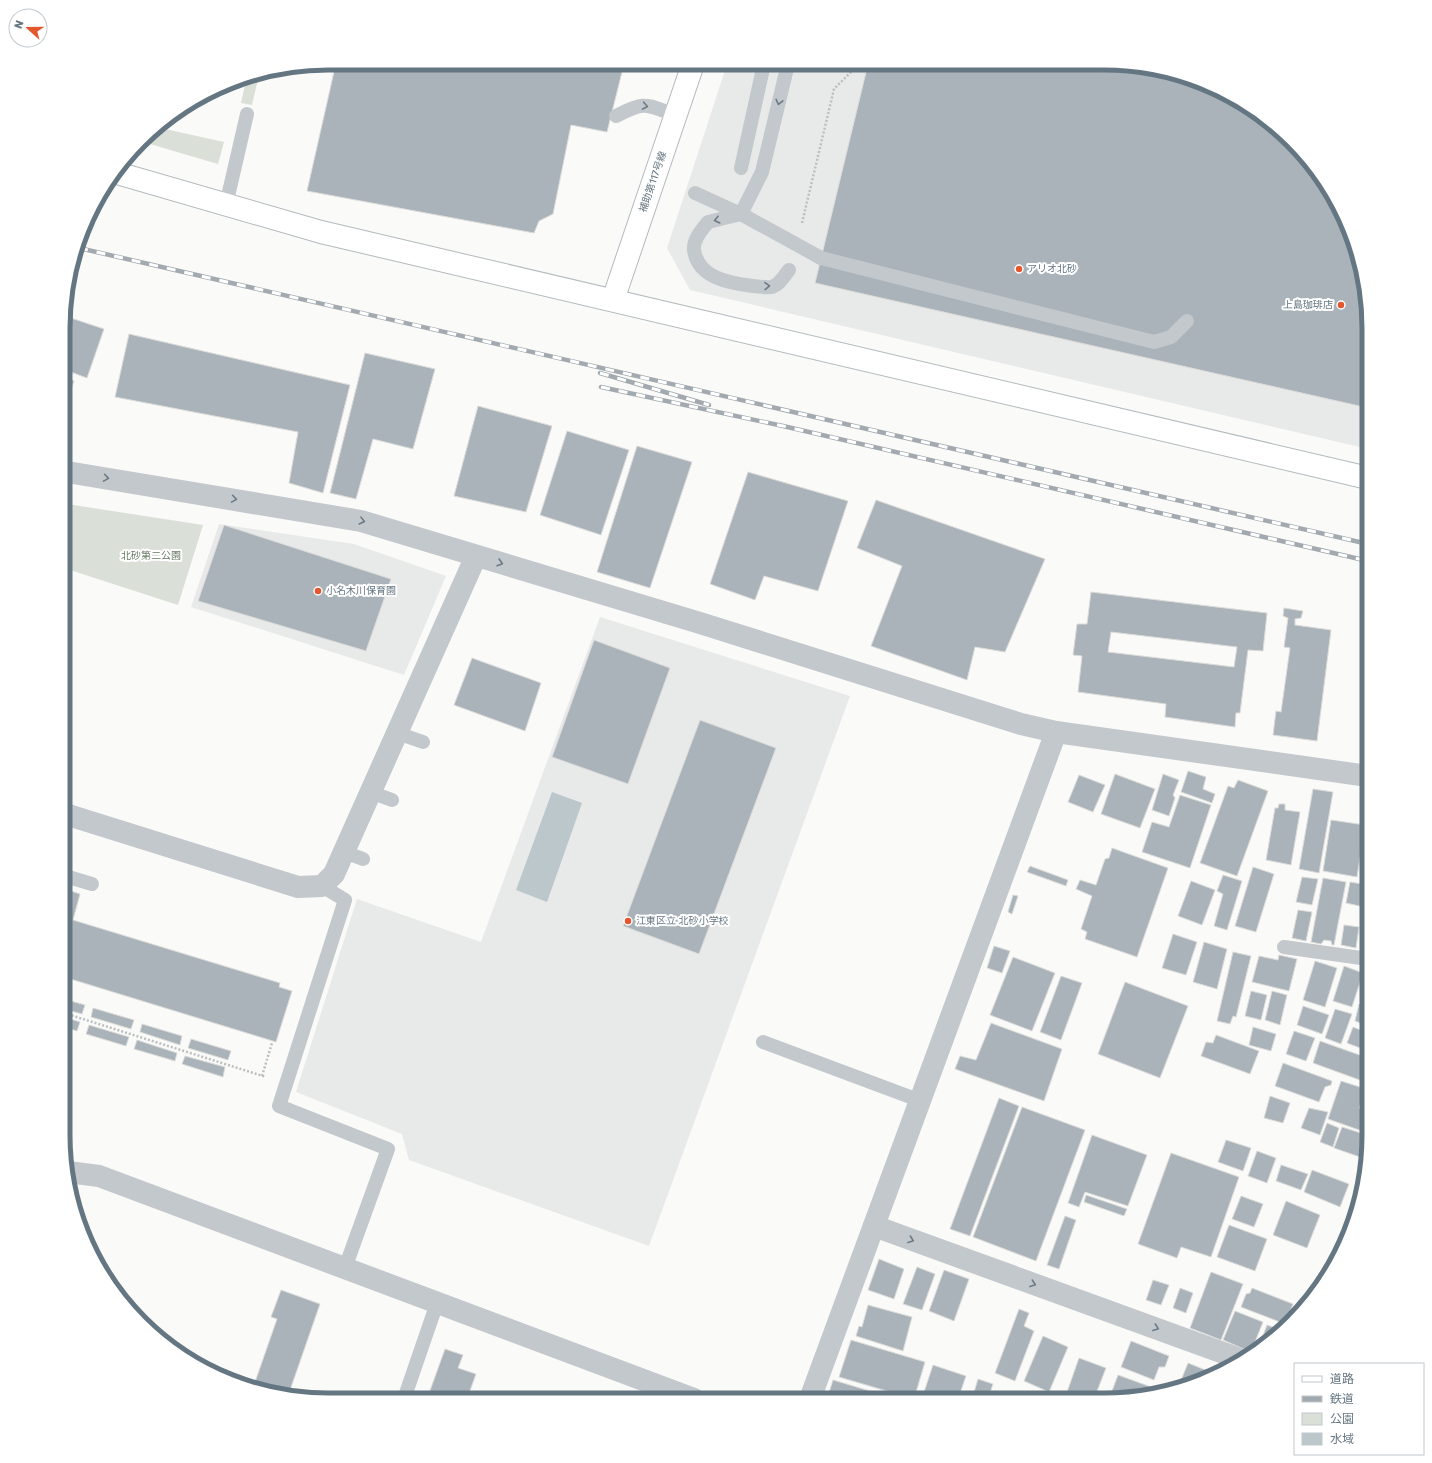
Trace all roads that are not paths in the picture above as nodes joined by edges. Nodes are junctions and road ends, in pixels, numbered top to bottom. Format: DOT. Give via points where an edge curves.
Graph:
graph roads {
  1 [pos="691,70"];
  2 [pos="763,70"];
  3 [pos="787,70"];
  4 [pos="247,114"];
  5 [pos="676,115"];
  6 [pos="616,116"];
  7 [pos="741,168"];
  8 [pos="120,175"];
  9 [pos="696,193"];
  10 [pos="226,205"];
  11 [pos="741,214"];
  12 [pos="789,270"];
  13 [pos="613,300"];
  14 [pos="1187,321"];
  15 [pos="70,472"];
  16 [pos="1362,477"];
  17 [pos="476,556"];
  18 [pos="1056,732"];
  19 [pos="397,733"];
  20 [pos="423,742"];
  21 [pos="1362,775"];
  22 [pos="370,792"];
  23 [pos="392,800"];
  24 [pos="70,816"];
  25 [pos="70,877"];
  26 [pos="92,884"];
  27 [pos="322,886"];
  28 [pos="1284,947"];
  29 [pos="1362,958"];
  30 [pos="762,1042"];
  31 [pos="921,1101"];
  32 [pos="73,1173"];
  33 [pos="874,1226"];
  34 [pos="345,1268"];
  35 [pos="437,1303"];
  36 [pos="1235,1357"];
  37 [pos="406,1393"];
  38 [pos="678,1393"];
  39 [pos="812,1393"];
  1 -- 5 [label="street, 補助第117号線"];
  2 -- 7 [label="lane"];
  3 -- 11 [label="lane, one-way" via="762,172"];
  4 -- 10 [label="lane"];
  6 -- 5 [label="lane, one-way" via="643,104"];
  5 -- 13 [label="street, 補助第117号線"];
  8 -- 10 [label="street"];
  9 -- 11 [label="lane"];
  10 -- 13 [label="street" via="321,232"];
  11 -- 12 [label="lane, one-way" via="708,222 696,239 694,249 699,263 708,273 728,282 772,287 781,282"];
  11 -- 14 [label="lane, bridge" via="821,258 1154,342 1171,338"];
  13 -- 16 [label="street"];
  15 -- 17 [label="street, one-way" via="361,520"];
  17 -- 18 [label="street, one-way" via="1021,724"];
  17 -- 19 [label="street"];
  18 -- 21 [label="street"];
  18 -- 31 [label="street"];
  19 -- 20 [label="lane"];
  19 -- 22 [label="street"];
  22 -- 23 [label="lane"];
  22 -- 27 [label="street" via="353,856"];
  24 -- 27 [label="street" via="298,887"];
  25 -- 26 [label="lane"];
  27 -- 34 [label="lane" via="345,900 279,1106 388,1149"];
  28 -- 29 [label="lane"];
  30 -- 31 [label="lane"];
  31 -- 33 [label="street"];
  32 -- 34 [label="street" via="99,1176"];
  33 -- 36 [label="street, one-way"];
  33 -- 39 [label="street"];
  34 -- 35 [label="street"];
  35 -- 37 [label="lane"];
  35 -- 38 [label="street"];
}
